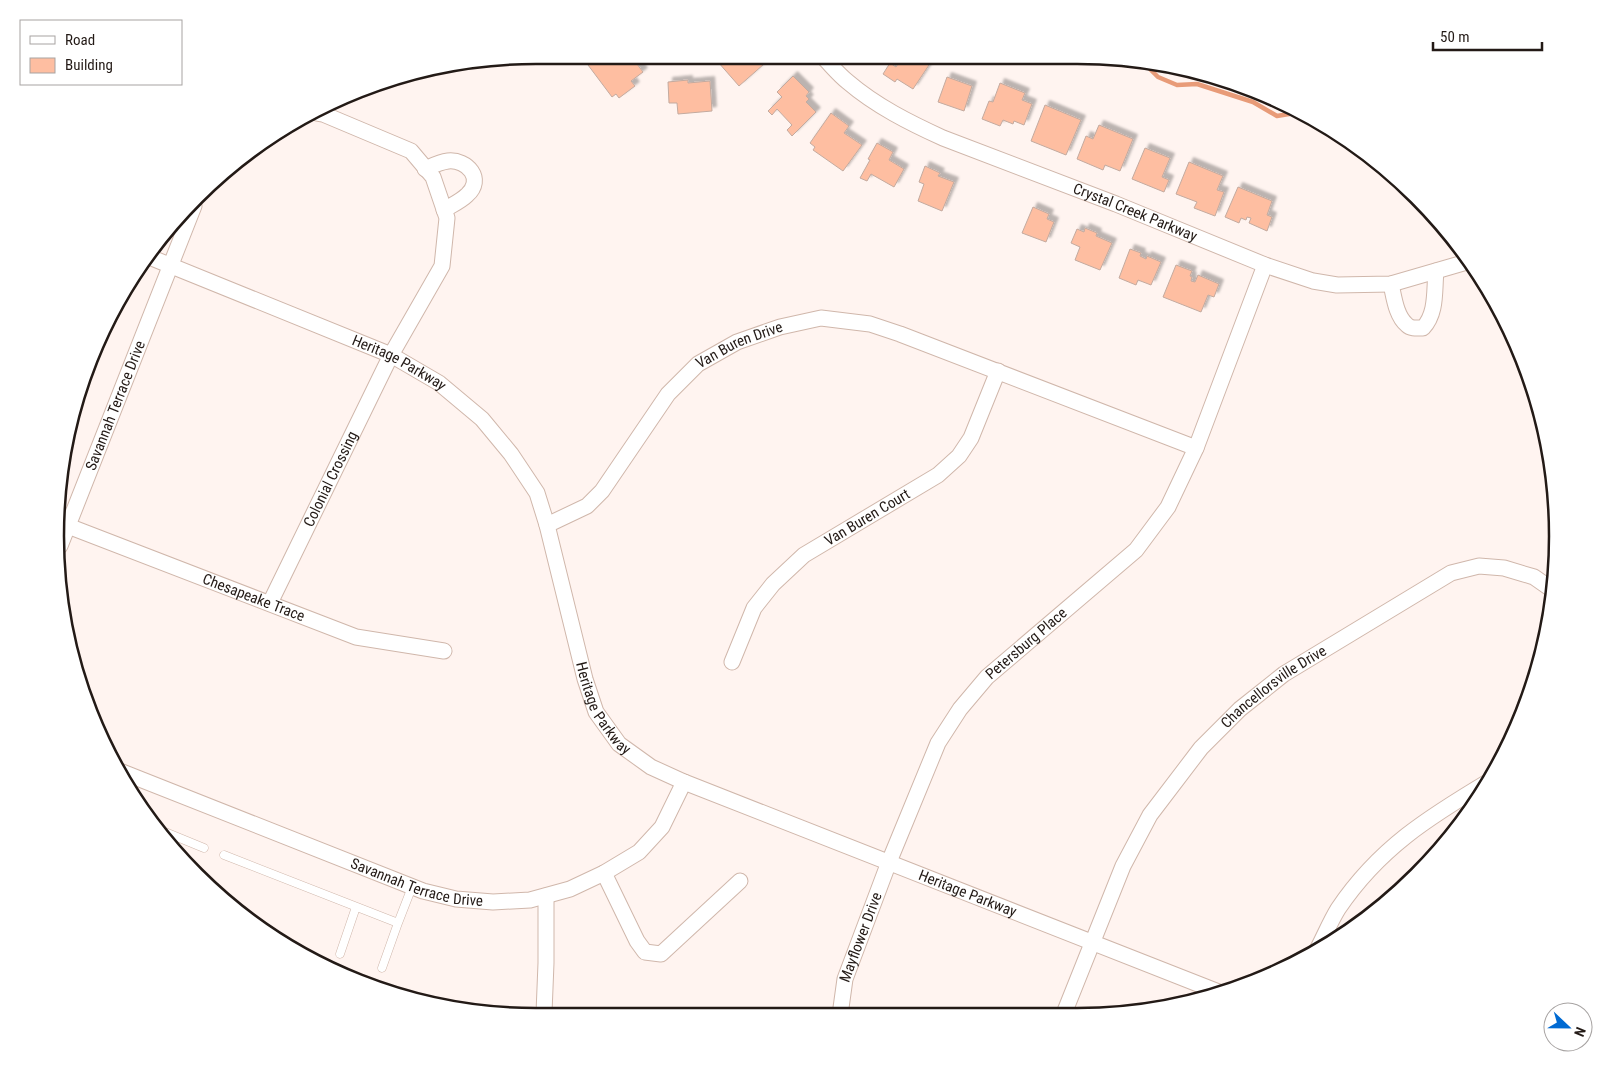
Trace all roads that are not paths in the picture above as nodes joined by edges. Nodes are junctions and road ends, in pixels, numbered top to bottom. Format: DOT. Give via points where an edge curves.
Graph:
graph roads {
  1 [pos="830,64"];
  2 [pos="323,114"];
  3 [pos="425,168"];
  4 [pos="444,210"];
  5 [pos="191,214"];
  6 [pos="154,259"];
  7 [pos="1462,263"];
  8 [pos="1265,265"];
  9 [pos="171,266"];
  10 [pos="1436,271"];
  11 [pos="1391,284"];
  12 [pos="391,356"];
  13 [pos="998,372"];
  14 [pos="1196,448"];
  15 [pos="547,525"];
  16 [pos="68,526"];
  17 [pos="64,536"];
  18 [pos="1546,585"];
  19 [pos="270,603"];
  20 [pos="444,651"];
  21 [pos="732,662"];
  22 [pos="129,775"];
  23 [pos="684,782"];
  24 [pos="1475,789"];
  25 [pos="170,834"];
  26 [pos="204,848"];
  27 [pos="224,855"];
  28 [pos="889,862"];
  29 [pos="604,873"];
  30 [pos="740,881"];
  31 [pos="412,887"];
  32 [pos="546,896"];
  33 [pos="356,907"];
  34 [pos="398,923"];
  35 [pos="1323,939"];
  36 [pos="1091,942"];
  37 [pos="340,954"];
  38 [pos="382,968"];
  39 [pos="1210,989"];
  40 [pos="544,1008"];
  41 [pos="841,1008"];
  42 [pos="1065,1008"];
  1 -- 8 [label="street, Crystal Creek Parkway" via="847,82 892,112 943,138"];
  2 -- 3 [label="street, Colonial Crossing" via="411,152"];
  3 -- 4 [label="street, Colonial Crossing" via="433,177"];
  3 -- 4 [label="street" via="449,161 464,164 474,174 475,184 469,194"];
  4 -- 12 [label="street, Colonial Crossing" via="447,218 442,266"];
  5 -- 9 [label="street, Savannah Terrace Drive"];
  6 -- 9 [label="street, Heritage Parkway"];
  7 -- 10 [label="street, Crystal Creek Parkway"];
  8 -- 11 [label="street, Crystal Creek Parkway" via="1313,281 1337,285"];
  8 -- 14 [label="street, Petersburg Place"];
  9 -- 12 [label="street, Heritage Parkway"];
  9 -- 16 [label="street, Savannah Terrace Drive"];
  10 -- 11 [label="street, Crystal Creek Parkway"];
  10 -- 11 [label="street" via="1433,307 1430,320 1423,328 1407,325 1396,308"];
  12 -- 15 [label="street, Heritage Parkway" via="439,383 482,419 537,493"];
  12 -- 19 [label="street, Colonial Crossing"];
  13 -- 14 [label="street"];
  13 -- 15 [label="street, Van Buren Drive" via="870,324 821,318 780,327 737,342 698,364 668,394 602,491 587,506"];
  13 -- 21 [label="street, Van Buren Court" via="971,438 959,456 938,475 804,555 773,584 754,608"];
  14 -- 28 [label="street, Petersburg Place" via="1168,507 1136,550 987,677 960,709 938,743"];
  15 -- 23 [label="street, Heritage Parkway" via="596,712 619,744 651,767"];
  16 -- 17 [label="street, Savannah Terrace Drive"];
  16 -- 19 [label="street, Chesapeake Trace"];
  18 -- 36 [label="street, Chancellorsville Drive" via="1534,576 1504,568 1479,566 1451,573 1284,674 1240,708 1200,748 1150,815 1123,866"];
  19 -- 20 [label="street, Chesapeake Trace" via="356,637"];
  22 -- 31 [label="street, Savannah Terrace Drive"];
  23 -- 28 [label="street, Heritage Parkway"];
  23 -- 29 [label="street, Savannah Terrace Drive" via="662,827 639,852"];
  24 -- 35 [label="street" via="1438,811 1401,839 1366,872 1338,910"];
  25 -- 26 [label="lane"];
  27 -- 33 [label="lane"];
  28 -- 36 [label="street, Heritage Parkway"];
  28 -- 41 [label="street, Mayflower Drive" via="845,979"];
  29 -- 30 [label="street" via="637,942 645,952 661,954"];
  29 -- 32 [label="street, Savannah Terrace Drive" via="570,890"];
  31 -- 32 [label="street, Savannah Terrace Drive" via="456,899 493,902"];
  31 -- 34 [label="lane"];
  32 -- 40 [label="street"];
  33 -- 34 [label="lane"];
  33 -- 37 [label="lane"];
  34 -- 38 [label="lane"];
  36 -- 39 [label="street, Heritage Parkway"];
  36 -- 42 [label="street, Chancellorsville Drive"];
}
